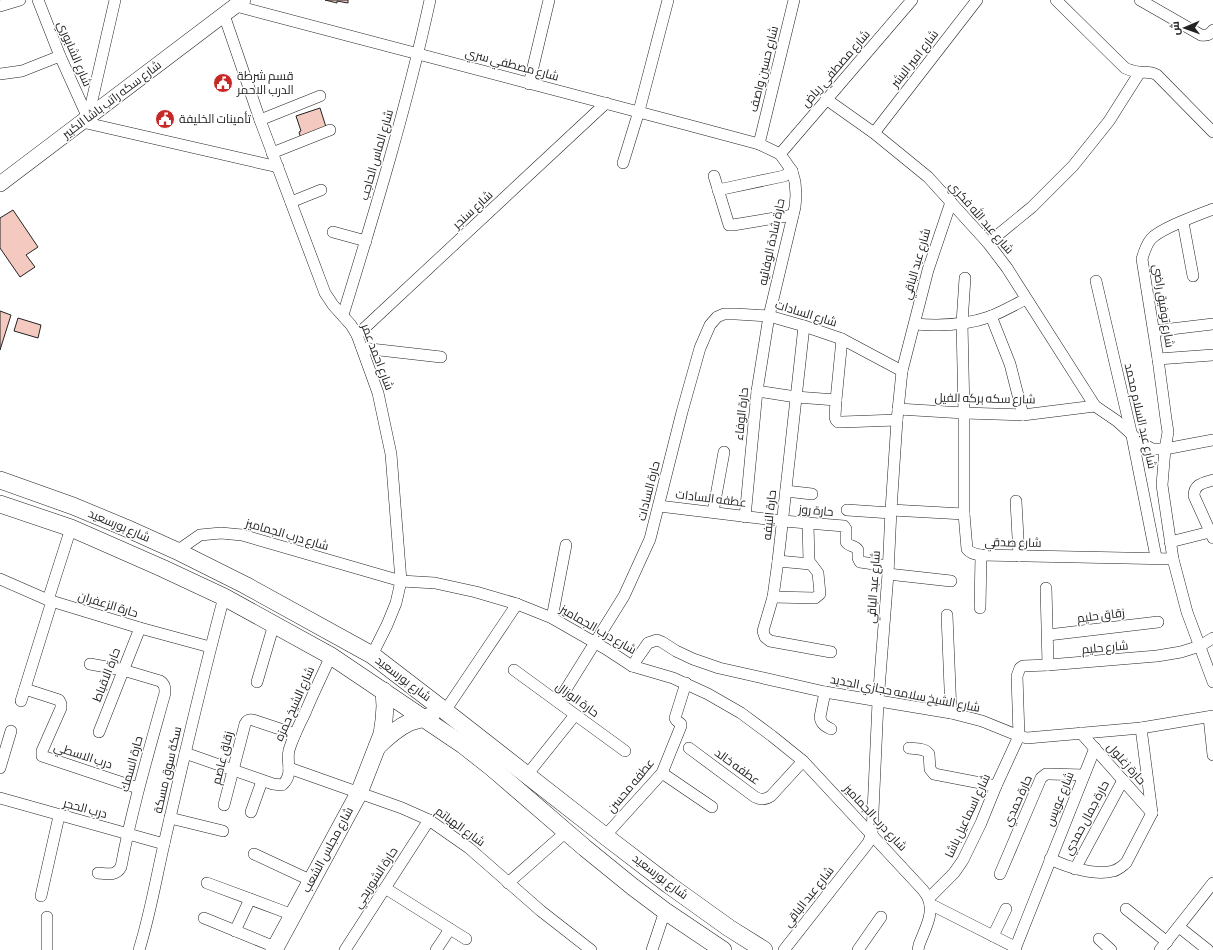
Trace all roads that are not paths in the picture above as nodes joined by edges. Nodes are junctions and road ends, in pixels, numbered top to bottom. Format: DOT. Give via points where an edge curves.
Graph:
graph roads {
  1 [pos="20,0"];
  2 [pos="38,0"];
  3 [pos="115,0"];
  4 [pos="430,0"];
  5 [pos="549,0"];
  6 [pos="668,0"];
  7 [pos="794,0"];
  8 [pos="912,0"];
  9 [pos="977,0"];
  10 [pos="1056,0"];
  11 [pos="1140,0"];
  12 [pos="239,3"];
  13 [pos="0,6"];
  14 [pos="224,15"];
  15 [pos="1213,30"];
  16 [pos="418,54"];
  17 [pos="60,56"];
  18 [pos="1140,72"];
  19 [pos="0,74"];
  20 [pos="530,84"];
  21 [pos="320,96"];
  22 [pos="826,99"];
  23 [pos="606,103"];
  24 [pos="639,112"];
  25 [pos="85,120"];
  26 [pos="260,120"];
  27 [pos="330,130"];
  28 [pos="1213,132"];
  29 [pos="874,133"];
  30 [pos="759,144"];
  31 [pos="272,153"];
  32 [pos="780,154"];
  33 [pos="623,164"];
  34 [pos="278,167"];
  35 [pos="792,171"];
  36 [pos="714,176"];
  37 [pos="0,184"];
  38 [pos="321,190"];
  39 [pos="718,190"];
  40 [pos="291,202"];
  41 [pos="951,202"];
  42 [pos="1213,209"];
  43 [pos="793,214"];
  44 [pos="1183,222"];
  45 [pos="333,232"];
  46 [pos="366,241"];
  47 [pos="988,243"];
  48 [pos="1193,276"];
  49 [pos="965,278"];
  50 [pos="1096,281"];
  51 [pos="1026,299"];
  52 [pos="343,315"];
  53 [pos="769,316"];
  54 [pos="991,316"];
  55 [pos="962,323"];
  56 [pos="915,324"];
  57 [pos="1213,324"];
  58 [pos="804,326"];
  59 [pos="1154,331"];
  60 [pos="357,336"];
  61 [pos="706,336"];
  62 [pos="842,339"];
  63 [pos="362,348"];
  64 [pos="1213,355"];
  65 [pos="441,357"];
  66 [pos="1158,359"];
  67 [pos="902,370"];
  68 [pos="757,391"];
  69 [pos="796,397"];
  70 [pos="836,400"];
  71 [pos="1095,406"];
  72 [pos="964,413"];
  73 [pos="1023,414"];
  74 [pos="898,415"];
  75 [pos="1132,436"];
  76 [pos="1213,440"];
  77 [pos="1165,449"];
  78 [pos="724,452"];
  79 [pos="0,480"];
  80 [pos="1213,480"];
  81 [pos="786,491"];
  82 [pos="812,494"];
  83 [pos="1016,501"];
  84 [pos="0,504"];
  85 [pos="659,506"];
  86 [pos="847,510"];
  87 [pos="891,511"];
  88 [pos="713,512"];
  89 [pos="964,514"];
  90 [pos="745,516"];
  91 [pos="783,521"];
  92 [pos="808,524"];
  93 [pos="71,528"];
  94 [pos="1212,535"];
  95 [pos="1170,542"];
  96 [pos="566,545"];
  97 [pos="177,551"];
  98 [pos="981,555"];
  99 [pos="1018,556"];
  100 [pos="1156,557"];
  101 [pos="1173,559"];
  102 [pos="778,561"];
  103 [pos="810,564"];
  104 [pos="888,570"];
  105 [pos="0,579"];
  106 [pos="401,581"];
  107 [pos="951,581"];
  108 [pos="1046,588"];
  109 [pos="224,597"];
  110 [pos="773,597"];
  111 [pos="50,600"];
  112 [pos="517,604"];
  113 [pos="980,608"];
  114 [pos="947,614"];
  115 [pos="552,618"];
  116 [pos="1158,622"];
  117 [pos="274,624"];
  118 [pos="140,628"];
  119 [pos="1048,635"];
  120 [pos="1213,638"];
  121 [pos="595,643"];
  122 [pos="1200,646"];
  123 [pos="210,648"];
  124 [pos="831,652"];
  125 [pos="372,655"];
  126 [pos="331,656"];
  127 [pos="90,664"];
  128 [pos="1048,665"];
  129 [pos="632,666"];
  130 [pos="123,670"];
  131 [pos="514,670"];
  132 [pos="257,682"];
  133 [pos="1213,682"];
  134 [pos="686,683"];
  135 [pos="25,689"];
  136 [pos="384,691"];
  137 [pos="825,692"];
  138 [pos="21,700"];
  139 [pos="558,702"];
  140 [pos="878,702"];
  141 [pos="445,710"];
  142 [pos="951,713"];
  143 [pos="575,715"];
  144 [pos="1211,717"];
  145 [pos="424,718"];
  146 [pos="1141,728"];
  147 [pos="831,729"];
  148 [pos="11,730"];
  149 [pos="99,732"];
  150 [pos="295,734"];
  151 [pos="1081,734"];
  152 [pos="1019,736"];
  153 [pos="377,747"];
  154 [pos="689,748"];
  155 [pos="909,748"];
  156 [pos="1094,748"];
  157 [pos="625,751"];
  158 [pos="185,753"];
  159 [pos="1213,755"];
  160 [pos="803,761"];
  161 [pos="0,768"];
  162 [pos="289,768"];
  163 [pos="233,770"];
  164 [pos="662,772"];
  165 [pos="528,775"];
  166 [pos="1084,775"];
  167 [pos="1122,780"];
  168 [pos="262,781"];
  169 [pos="996,786"];
  170 [pos="138,788"];
  171 [pos="359,793"];
  172 [pos="1,801"];
  173 [pos="224,805"];
  174 [pos="712,807"];
  175 [pos="250,812"];
  176 [pos="1152,813"];
  177 [pos="59,816"];
  178 [pos="170,818"];
  179 [pos="429,820"];
  180 [pos="224,831"];
  181 [pos="566,832"];
  182 [pos="127,834"];
  183 [pos="872,834"];
  184 [pos="605,836"];
  185 [pos="164,844"];
  186 [pos="254,854"];
  187 [pos="1050,859"];
  188 [pos="1075,869"];
  189 [pos="98,873"];
  190 [pos="1000,874"];
  191 [pos="312,881"];
  192 [pos="208,883"];
  193 [pos="508,883"];
  194 [pos="1213,883"];
  195 [pos="385,888"];
  196 [pos="41,896"];
  197 [pos="250,899"];
  198 [pos="929,901"];
  199 [pos="1006,909"];
  200 [pos="1126,909"];
  201 [pos="665,911"];
  202 [pos="293,915"];
  203 [pos="47,917"];
  204 [pos="881,917"];
  205 [pos="204,918"];
  206 [pos="1179,927"];
  207 [pos="450,929"];
  208 [pos="236,931"];
  209 [pos="993,936"];
  210 [pos="466,939"];
  211 [pos="1099,939"];
  212 [pos="1164,946"];
  213 [pos="275,949"];
  214 [pos="588,949"];
  215 [pos="1015,949"];
  216 [pos="47,950"];
  217 [pos="139,950"];
  218 [pos="345,950"];
  219 [pos="436,950"];
  220 [pos="652,950"];
  221 [pos="723,950"];
  222 [pos="764,950"];
  223 [pos="784,950"];
  224 [pos="858,950"];
  225 [pos="918,950"];
  226 [pos="1111,950"];
  227 [pos="1208,950"];
  1 -- 13 [label="street"];
  2 -- 17 [label="street, شارع الشابوري"];
  3 -- 25 [label="street"];
  4 -- 16 [label="street, شارع الماس الحاجب"];
  5 -- 20 [label="street"];
  6 -- 24 [label="street"];
  7 -- 30 [label="street, شارع حسين واصف"];
  8 -- 22 [label="street, شارع مصطفي رياض"];
  9 -- 29 [label="street, شارع امير البشر"];
  10 -- 18 [label="street" via="1125,68"];
  11 -- 15 [label="street" via="1201,35 1210,34"];
  12 -- 14 [label="main road, شارع سكه راتب باشا الكبير"];
  12 -- 16 [label="street, شارع مصطفي سري"];
  14 -- 25 [label="main road, شارع سكه راتب باشا الكبير"];
  14 -- 26 [label="street, شارع احمد عمر"];
  16 -- 20 [label="street, شارع مصطفي سري"];
  16 -- 46 [label="street, شارع الماس الحاجب"];
  17 -- 19 [label="street" via="22,71"];
  17 -- 25 [label="street, شارع الشابوري"];
  18 -- 28 [label="street" via="1152,72 1157,75"];
  18 -- 47 [label="street" via="1109,121 1073,166 1032,206"];
  20 -- 23 [label="street, شارع مصطفي سري"];
  21 -- 26 [label="street"];
  22 -- 29 [label="street, شارع عبد الله فكري"];
  22 -- 32 [label="street, شارع مصطفي رياض"];
  23 -- 24 [label="street, شارع مصطفي سري"];
  23 -- 60 [label="street, شارع سنجر"];
  24 -- 30 [label="street, شارع مصطفي سري"];
  24 -- 33 [label="street"];
  25 -- 34 [label="street"];
  25 -- 37 [label="main road, شارع سكه راتب باشا الكبير"];
  26 -- 31 [label="street, شارع احمد عمر"];
  27 -- 31 [label="street"];
  29 -- 41 [label="street, شارع عبد الله فكري" via="928,177"];
  30 -- 32 [label="street, شارع مصطفي سري"];
  31 -- 34 [label="street, شارع احمد عمر"];
  32 -- 35 [label="street, حارة شادة الوفائيه"];
  34 -- 40 [label="street, شارع احمد عمر"];
  35 -- 39 [label="street" via="784,176"];
  35 -- 43 [label="street, حارة شادة الوفائيه" via="796,195"];
  36 -- 39 [label="street"];
  38 -- 40 [label="street"];
  39 -- 43 [label="street" via="728,225"];
  40 -- 52 [label="street, شارع احمد عمر" via="325,293"];
  41 -- 47 [label="street, شارع عبد الله فكري"];
  41 -- 56 [label="street, شارع عبد الباقي" via="928,270"];
  42 -- 44 [label="street, شارع توفيق راضي"];
  43 -- 53 [label="street, حارة شادة الوفائيه"];
  44 -- 48 [label="street"];
  44 -- 59 [label="street, شارع توفيق راضي" via="1158,233 1150,240 1143,254"];
  45 -- 46 [label="street"];
  46 -- 52 [label="street, شارع الماس الحاجب"];
  47 -- 51 [label="street, شارع عبد الله فكري"];
  49 -- 55 [label="street, شارع صدقي"];
  50 -- 75 [label="street, شارع عبد السلام محمد"];
  51 -- 54 [label="street"];
  51 -- 71 [label="street, شارع عبد الله فكري"];
  52 -- 60 [label="street, شارع احمد عمر"];
  53 -- 58 [label="street, شارع السادات"];
  53 -- 61 [label="street, شارع السادات" via="724,314 716,317"];
  53 -- 68 [label="street, حارة الوفاء"];
  54 -- 55 [label="street"];
  54 -- 73 [label="street" via="1010,364"];
  55 -- 56 [label="street"];
  55 -- 72 [label="street, شارع صدقي"];
  56 -- 67 [label="street, شارع عبد الباقي"];
  57 -- 59 [label="street"];
  58 -- 62 [label="street, شارع السادات"];
  58 -- 69 [label="street, حارة النيفه"];
  59 -- 66 [label="street, شارع توفيق راضي"];
  60 -- 63 [label="street, شارع احمد عمر"];
  61 -- 85 [label="street, حارة السادات" via="700,348 682,412"];
  62 -- 67 [label="street, شارع السادات"];
  62 -- 70 [label="street"];
  63 -- 65 [label="street"];
  63 -- 106 [label="street, شارع احمد عمر" via="378,394 391,454"];
  64 -- 66 [label="street"];
  66 -- 77 [label="street, شارع توفيق راضي" via="1168,432"];
  67 -- 74 [label="street, شارع عبد الباقي"];
  68 -- 69 [label="street"];
  68 -- 90 [label="street, حارة الوفاء"];
  69 -- 70 [label="street"];
  69 -- 81 [label="street, حارة النيفه"];
  70 -- 74 [label="street, شارع سكه بركه الفيل" via="835,417 838,422"];
  71 -- 73 [label="street, شارع سكه بركه الفيل"];
  71 -- 75 [label="street"];
  72 -- 73 [label="street, شارع سكه بركه الفيل"];
  72 -- 74 [label="street, شارع سكه بركه الفيل"];
  72 -- 89 [label="street, شارع صدقي"];
  74 -- 87 [label="street, شارع عبد الباقي"];
  75 -- 77 [label="street" via="1152,449"];
  75 -- 100 [label="street, شارع عبد السلام محمد"];
  76 -- 77 [label="street"];
  77 -- 95 [label="street, شارع توفيق راضي" via="1162,485"];
  78 -- 88 [label="street"];
  79 -- 97 [label="main road, شارع بورسعيد" via="73,506"];
  80 -- 94 [label="street" via="1199,484 1194,496"];
  81 -- 82 [label="street"];
  81 -- 91 [label="street, حارة النيفه"];
  83 -- 99 [label="street"];
  84 -- 93 [label="main road, شارع بورسعيد"];
  85 -- 88 [label="street, عطفه السادات"];
  85 -- 121 [label="street, حارة السادات" via="650,539 624,596"];
  86 -- 87 [label="street"];
  87 -- 89 [label="street"];
  87 -- 104 [label="street, شارع عبد الباقي"];
  88 -- 90 [label="street, عطفه السادات"];
  89 -- 98 [label="street, شارع صدقي" via="967,549"];
  90 -- 91 [label="street, عطفه السادات"];
  91 -- 92 [label="street, حارة روز"];
  91 -- 102 [label="street, حارة النيفه"];
  92 -- 103 [label="street"];
  92 -- 104 [label="street, حارة روز" via="845,527 846,542 858,550 860,562"];
  93 -- 109 [label="main road, شارع بورسعيد"];
  93 -- 111 [label="street"];
  94 -- 95 [label="street"];
  95 -- 101 [label="street, شارع توفيق راضي"];
  96 -- 115 [label="street"];
  97 -- 106 [label="street, شارع درب الجماميز" via="200,535 242,535"];
  97 -- 125 [label="main road, شارع بورسعيد"];
  98 -- 99 [label="street, شارع صدقي"];
  98 -- 113 [label="street"];
  99 -- 100 [label="street, شارع صدقي"];
  100 -- 101 [label="street, شارع صدقي"];
  101 -- 122 [label="street, شارع توفيق راضي" via="1187,612"];
  102 -- 103 [label="street"];
  102 -- 110 [label="street, حارة النيفه"];
  103 -- 110 [label="street" via="818,573 819,596"];
  104 -- 107 [label="street"];
  104 -- 140 [label="street, شارع عبد الباقي"];
  105 -- 111 [label="street, حارة الزعفران"];
  106 -- 112 [label="street, شارع درب الجماميز" via="476,592"];
  106 -- 125 [label="street, شارع احمد عمر" via="388,625"];
  108 -- 119 [label="street"];
  109 -- 117 [label="main road, شارع بورسعيد"];
  109 -- 123 [label="street, سكة سوق مسكة"];
  110 -- 124 [label="street, حارة النيفه" via="763,631 767,640"];
  111 -- 118 [label="street, حارة الزعفران"];
  111 -- 135 [label="street"];
  112 -- 115 [label="street, شارع درب الجماميز"];
  112 -- 141 [label="street"];
  114 -- 142 [label="street"];
  115 -- 121 [label="street, شارع درب الجماميز"];
  116 -- 119 [label="street, زقاق حليم"];
  117 -- 126 [label="main road, شارع بورسعيد"];
  117 -- 132 [label="street"];
  118 -- 123 [label="street, حارة الزعفران"];
  118 -- 130 [label="street, حارة الاقباط"];
  119 -- 128 [label="street"];
  120 -- 122 [label="street, شارع حليم"];
  121 -- 129 [label="street, شارع درب الجماميز"];
  121 -- 139 [label="street, حارة السادات"];
  122 -- 128 [label="street, شارع حليم" via="1157,656"];
  122 -- 133 [label="street, شارع توفيق راضي"];
  123 -- 158 [label="street, سكة سوق مسكة"];
  125 -- 141 [label="main road, شارع بورسعيد"];
  126 -- 136 [label="main road, شارع بورسعيد"];
  126 -- 150 [label="street, شارع الشيخ حمزه"];
  127 -- 130 [label="street"];
  128 -- 152 [label="street, شارع حليم" via="1020,668 1017,676"];
  129 -- 134 [label="street, شارع درب الجماميز"];
  129 -- 137 [label="street, شارع الشيخ سلامه حجازي الجديد" via="648,643 657,640 693,659 719,668"];
  130 -- 149 [label="street, حارة الاقباط"];
  130 -- 170 [label="street, حارة السمك" via="160,681 165,687"];
  131 -- 139 [label="street, حارة الوزال"];
  134 -- 160 [label="street, شارع درب الجماميز" via="741,714"];
  134 -- 164 [label="street, عطفه محسن" via="675,719 681,726"];
  135 -- 138 [label="street"];
  135 -- 170 [label="street, درب الاسطي" via="59,700 61,704 42,756"];
  136 -- 145 [label="main road, شارع بورسعيد"];
  136 -- 153 [label="main road, شارع مجلس الشعب" via="384,720"];
  137 -- 140 [label="street, شارع الشيخ سلامه حجازي الجديد"];
  137 -- 147 [label="street" via="820,717 823,725"];
  139 -- 143 [label="street, حارة الوزال"];
  140 -- 142 [label="street, شارع الشيخ سلامه حجازي الجديد"];
  140 -- 183 [label="street, شارع عبد الباقي"];
  141 -- 145 [label="main road, شارع مجلس الشعب"];
  141 -- 165 [label="main road, شارع بورسعيد"];
  142 -- 152 [label="street, شارع الشيخ سلامه حجازي الجديد" via="982,721"];
  143 -- 157 [label="street, حارة الوزال"];
  143 -- 165 [label="street"];
  144 -- 146 [label="street, شارع الشيخ سلامه حجازي الجديد"];
  144 -- 159 [label="street"];
  145 -- 153 [label="main road, شارع مجلس الشعب" via="398,728"];
  145 -- 181 [label="main road, شارع بورسعيد" via="491,767"];
  146 -- 151 [label="street, شارع الشيخ سلامه حجازي الجديد"];
  146 -- 176 [label="street"];
  148 -- 161 [label="street"];
  150 -- 162 [label="street, شارع الشيخ حمزه" via="288,756"];
  150 -- 163 [label="street, زقاق عاصم" via="250,719 245,724"];
  151 -- 152 [label="street, شارع الشيخ سلامه حجازي الجديد" via="1027,738"];
  151 -- 156 [label="street, حارة زغلول"];
  152 -- 169 [label="street, شارع اسماعيل باشا"];
  153 -- 171 [label="main road, شارع مجلس الشعب"];
  154 -- 160 [label="street, عطفه خالد" via="761,799 768,799"];
  155 -- 169 [label="street" via="928,752 930,769 934,774"];
  156 -- 166 [label="street, شارع عويس"];
  156 -- 167 [label="street, حارة زغلول"];
  158 -- 163 [label="street"];
  158 -- 178 [label="street, سكة سوق مسكة"];
  160 -- 183 [label="street, شارع درب الجماميز"];
  162 -- 168 [label="street, شارع الشيخ حمزه" via="282,785"];
  162 -- 171 [label="street, شارع الهياتم"];
  163 -- 168 [label="street"];
  163 -- 173 [label="street, زقاق عاصم"];
  164 -- 174 [label="street"];
  164 -- 184 [label="street, عطفه محسن"];
  165 -- 184 [label="main road, شارع بورسعيد"];
  166 -- 187 [label="street, شارع عويس"];
  166 -- 190 [label="street, حارة حمدي" via="1049,774 1041,778"];
  167 -- 176 [label="street, حارة زغلول"];
  167 -- 188 [label="street, حارة جمال حمدي"];
  168 -- 175 [label="street"];
  169 -- 198 [label="street, شارع اسماعيل باشا" via="963,860"];
  170 -- 182 [label="street, حارة السمك"];
  171 -- 179 [label="street, شارع الهياتم"];
  171 -- 191 [label="main road, شارع مجلس الشعب"];
  172 -- 177 [label="street, درب الحجر"];
  176 -- 188 [label="street" via="1126,863 1120,868 1112,872"];
  177 -- 182 [label="street, درب الحجر"];
  177 -- 196 [label="street"];
  178 -- 180 [label="street"];
  178 -- 185 [label="street, سكة سوق مسكة"];
  179 -- 193 [label="street, شارع الهياتم" via="469,848"];
  179 -- 195 [label="street, حارة الشوربجي"];
  181 -- 193 [label="street"];
  181 -- 201 [label="main road, شارع بورسعيد"];
  182 -- 185 [label="street, درب الحجر"];
  182 -- 189 [label="street, حارة السمك" via="122,867 114,874"];
  183 -- 198 [label="street, شارع درب الجماميز" via="923,890"];
  183 -- 223 [label="street, شارع عبد الباقي" via="868,843"];
  184 -- 222 [label="main road, شارع بورسعيد" via="729,928"];
  185 -- 217 [label="street, سكة سوق مسكة"];
  186 -- 191 [label="street"];
  187 -- 188 [label="street"];
  187 -- 215 [label="street, شارع عويس"];
  191 -- 202 [label="main road, شارع مجلس الشعب"];
  192 -- 197 [label="street"];
  193 -- 214 [label="street, شارع الهياتم"];
  194 -- 206 [label="street"];
  195 -- 207 [label="street"];
  195 -- 218 [label="street, حارة الشوربجي"];
  197 -- 202 [label="street"];
  197 -- 208 [label="street"];
  198 -- 209 [label="street"];
  198 -- 225 [label="street" via="930,916"];
  199 -- 209 [label="street"];
  200 -- 212 [label="street"];
  201 -- 220 [label="street"];
  201 -- 221 [label="main road, شارع بورسعيد"];
  202 -- 213 [label="main road, شارع مجلس الشعب"];
  203 -- 216 [label="street"];
  204 -- 224 [label="street"];
  205 -- 208 [label="street"];
  206 -- 212 [label="street"];
  206 -- 227 [label="street"];
  207 -- 210 [label="street"];
  207 -- 219 [label="street"];
  208 -- 213 [label="street"];
  209 -- 215 [label="street"];
  211 -- 226 [label="street"];
}
